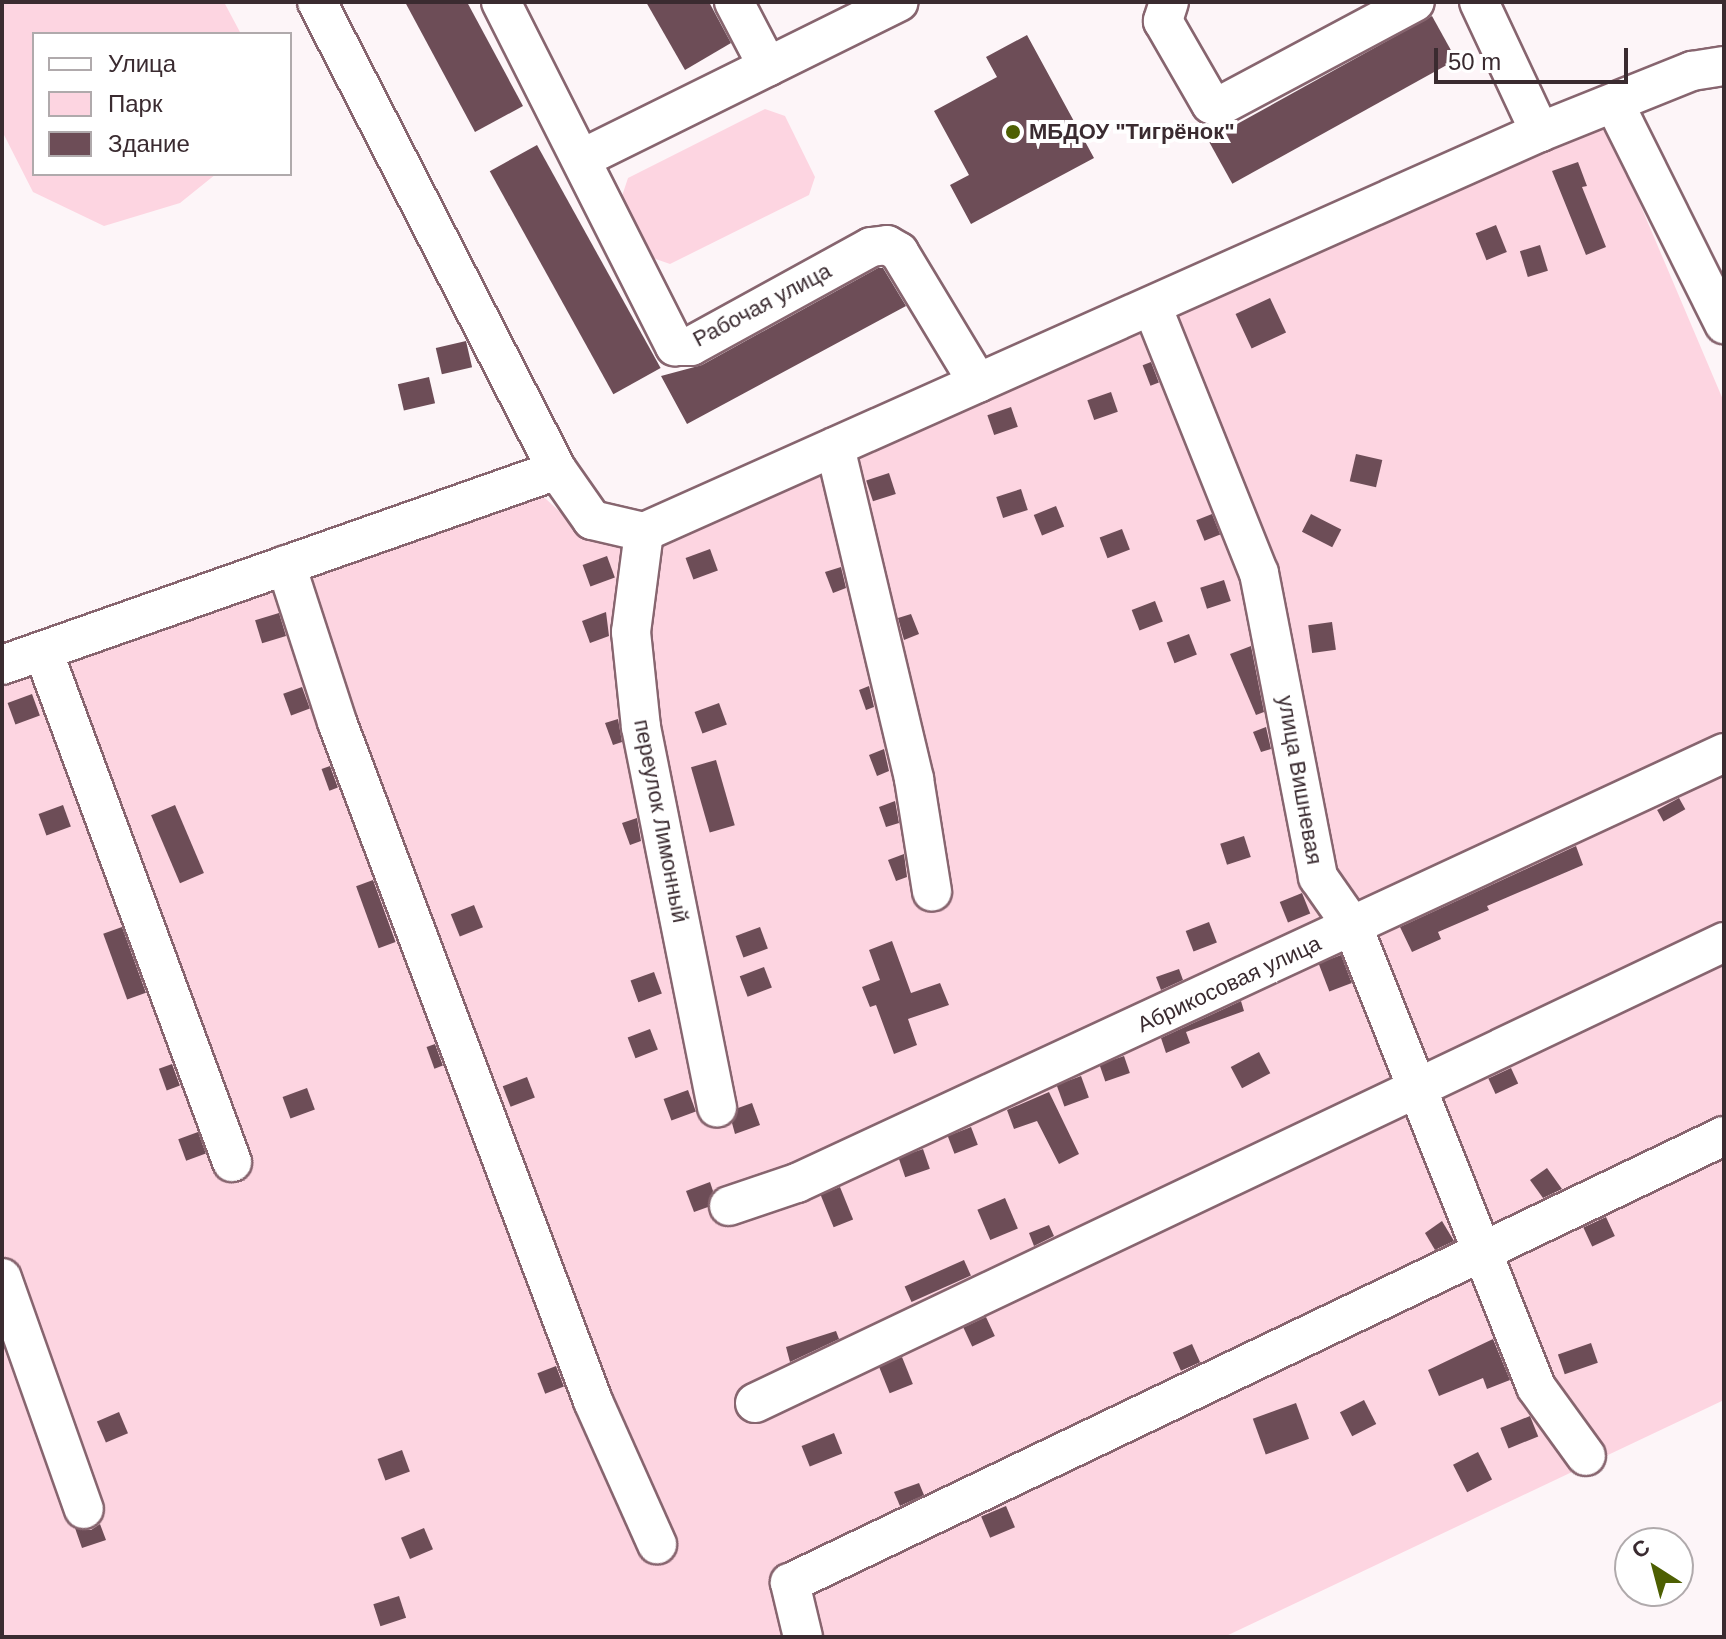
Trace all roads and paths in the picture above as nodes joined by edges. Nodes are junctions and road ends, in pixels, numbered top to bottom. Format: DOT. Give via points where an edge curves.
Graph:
graph roads {
  1 [pos="317,2"];
  2 [pos="501,2"];
  3 [pos="734,2"];
  4 [pos="898,2"];
  5 [pos="1169,2"];
  6 [pos="1415,2"];
  7 [pos="1492,6"];
  8 [pos="1724,66"];
  9 [pos="768,67"];
  10 [pos="1615,105"];
  11 [pos="1540,132"];
  12 [pos="583,158"];
  13 [pos="1152,306"];
  14 [pos="1724,324"];
  15 [pos="978,383"];
  16 [pos="835,447"];
  17 [pos="557,470"];
  18 [pos="644,532"];
  19 [pos="286,565"];
  20 [pos="43,651"];
  21 [pos="2,665"];
  22 [pos="1724,753"];
  23 [pos="932,892"];
  24 [pos="1353,927"];
  25 [pos="1724,942"];
  26 [pos="1417,1088"];
  27 [pos="717,1107"];
  28 [pos="1724,1136"];
  29 [pos="232,1162"];
  30 [pos="729,1206"];
  31 [pos="1481,1250"];
  32 [pos="2,1278"];
  33 [pos="755,1403"];
  34 [pos="1586,1456"];
  35 [pos="84,1509"];
  36 [pos="657,1544"];
  37 [pos="803,1637"];
  1 -- 17 [label="street"];
  2 -- 12 [label="street, Рабочая улица"];
  3 -- 9 [label="street"];
  4 -- 9 [label="street"];
  5 -- 6 [label="street" via="1163,21 1211,104 1218,107"];
  7 -- 11 [label="street"];
  8 -- 10 [label="street" via="1692,71"];
  9 -- 12 [label="street"];
  10 -- 11 [label="street"];
  10 -- 14 [label="street"];
  11 -- 13 [label="street"];
  12 -- 15 [label="street, Рабочая улица" via="675,346 691,346 871,247 887,245 899,252"];
  13 -- 15 [label="street"];
  13 -- 24 [label="street, улица Вишневая" via="1259,573 1318,877"];
  15 -- 16 [label="street"];
  16 -- 18 [label="street"];
  16 -- 23 [label="street" via="914,779"];
  17 -- 18 [label="street" via="592,520"];
  17 -- 19 [label="street"];
  18 -- 27 [label="street, переулок Лимонный" via="631,632 641,727"];
  19 -- 20 [label="street"];
  19 -- 36 [label="street" via="337,722 587,1387"];
  20 -- 21 [label="street"];
  20 -- 29 [label="street"];
  22 -- 24 [label="street, Абрикосовая улица"];
  24 -- 26 [label="street, улица Вишневая"];
  24 -- 30 [label="street, Абрикосовая улица" via="797,1183"];
  25 -- 26 [label="street"];
  26 -- 31 [label="street, улица Вишневая"];
  26 -- 33 [label="street"];
  28 -- 31 [label="street"];
  31 -- 34 [label="street, улица Вишневая" via="1536,1387"];
  31 -- 37 [label="street" via="790,1583"];
  32 -- 35 [label="street"];
}
